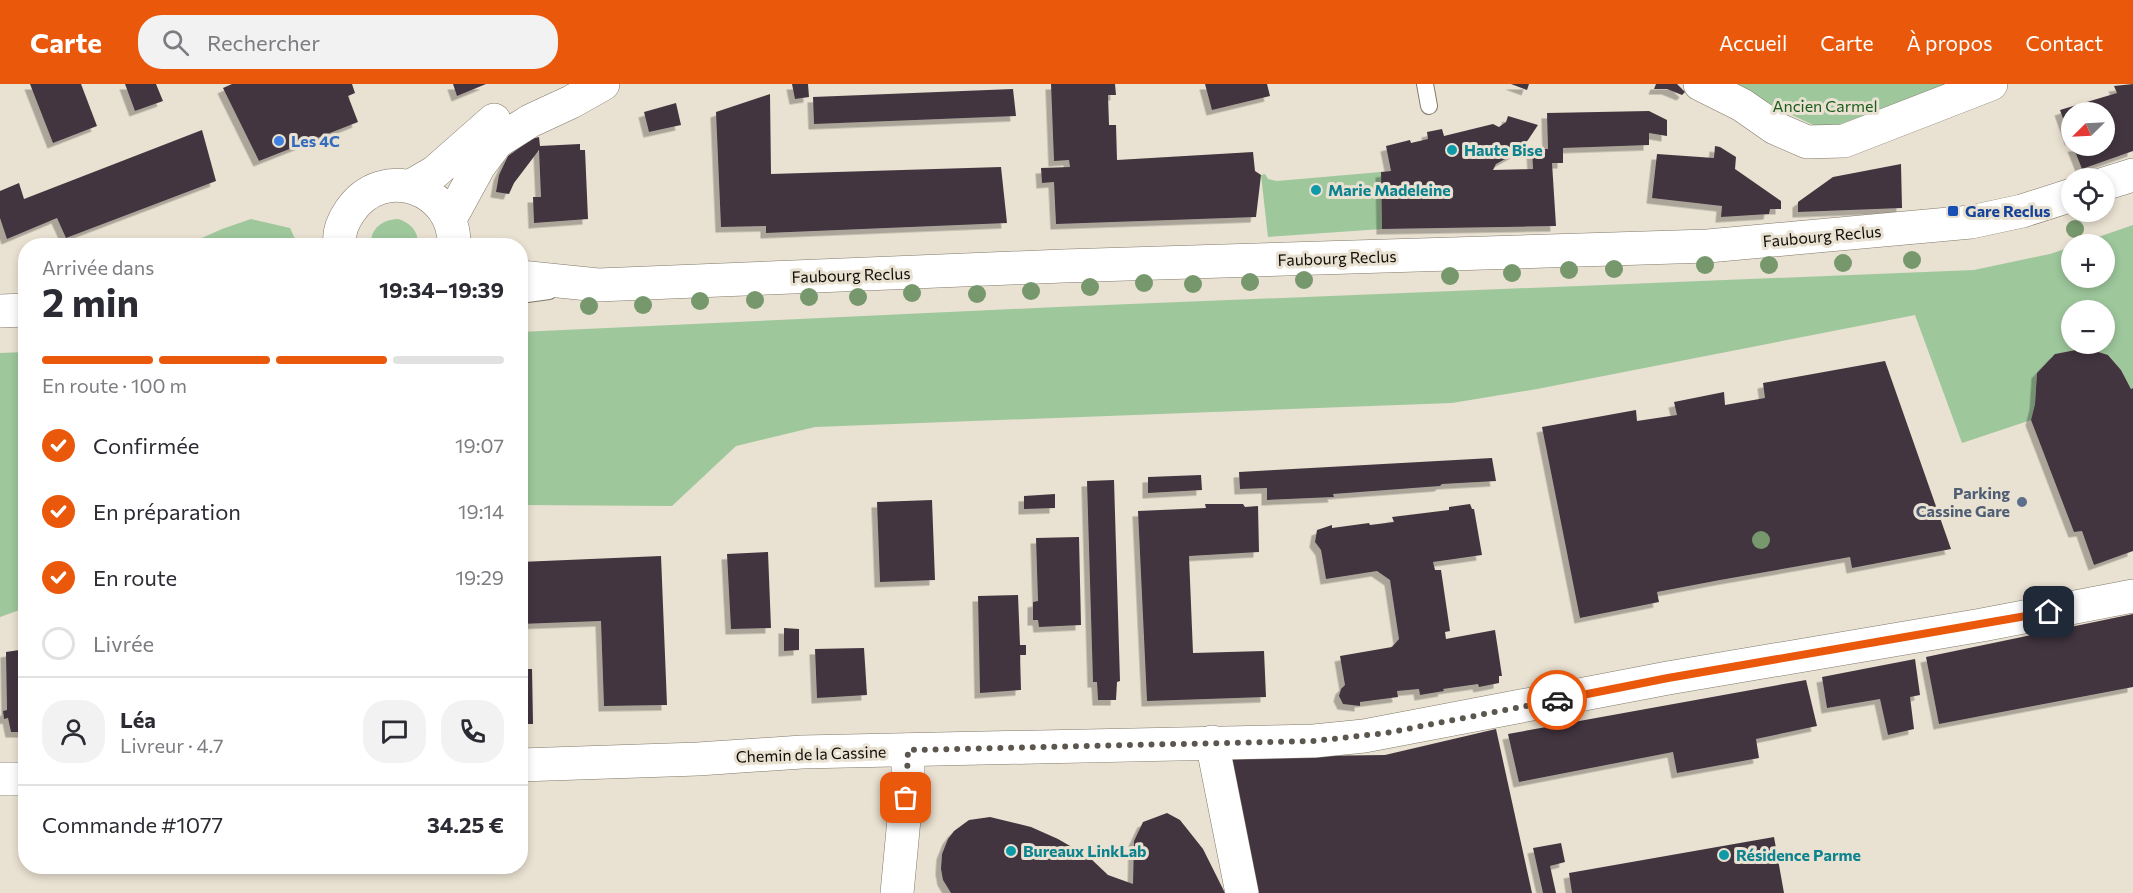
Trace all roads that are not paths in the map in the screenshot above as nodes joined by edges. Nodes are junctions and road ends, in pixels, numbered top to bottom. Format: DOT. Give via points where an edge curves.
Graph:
graph roads {
  1 [pos="581,84"];
  2 [pos="603,84"];
  3 [pos="1425,84"];
  4 [pos="1700,84"];
  5 [pos="1991,84"];
  6 [pos="1429,106"];
  7 [pos="2133,175"];
  8 [pos="2115,181"];
  9 [pos="411,186"];
  10 [pos="2061,199"];
  11 [pos="455,237"];
  12 [pos="339,238"];
  13 [pos="528,278"];
  14 [pos="598,285"];
  15 [pos="528,294"];
  16 [pos="18,311"];
  17 [pos="0,312"];
  18 [pos="2133,596"];
  19 [pos="1212,742"];
  20 [pos="908,750"];
  21 [pos="528,765"];
  22 [pos="0,779"];
  23 [pos="18,779"];
  24 [pos="897,893"];
  25 [pos="1242,893"];
  1 -- 9 [label="main road" via="519,104 435,172"];
  2 -- 11 [label="main road" via="497,142 479,166"];
  3 -- 6 [label="lane"];
  4 -- 5 [label="main road" via="1742,105 1775,128 1807,141 1844,141"];
  7 -- 8 [label="main road"];
  9 -- 11 [label="main road" via="441,204"];
  9 -- 12 [label="main road" via="390,185 371,191 355,203"];
  10 -- 14 [label="main road, Faubourg Reclus" via="1971,222 1708,246"];
  13 -- 14 [label="main road, Faubourg Reclus"];
  14 -- 15 [label="lane, Faubourg Reclus"];
  16 -- 17 [label="main road"];
  18 -- 19 [label="main road, Chemin de la Cassine" via="1668,678 1386,733 1314,741"];
  19 -- 20 [label="main road, Chemin de la Cassine"];
  19 -- 25 [label="main road"];
  20 -- 21 [label="main road, Chemin de la Cassine"];
  20 -- 24 [label="main road"];
  22 -- 23 [label="main road"];
}
